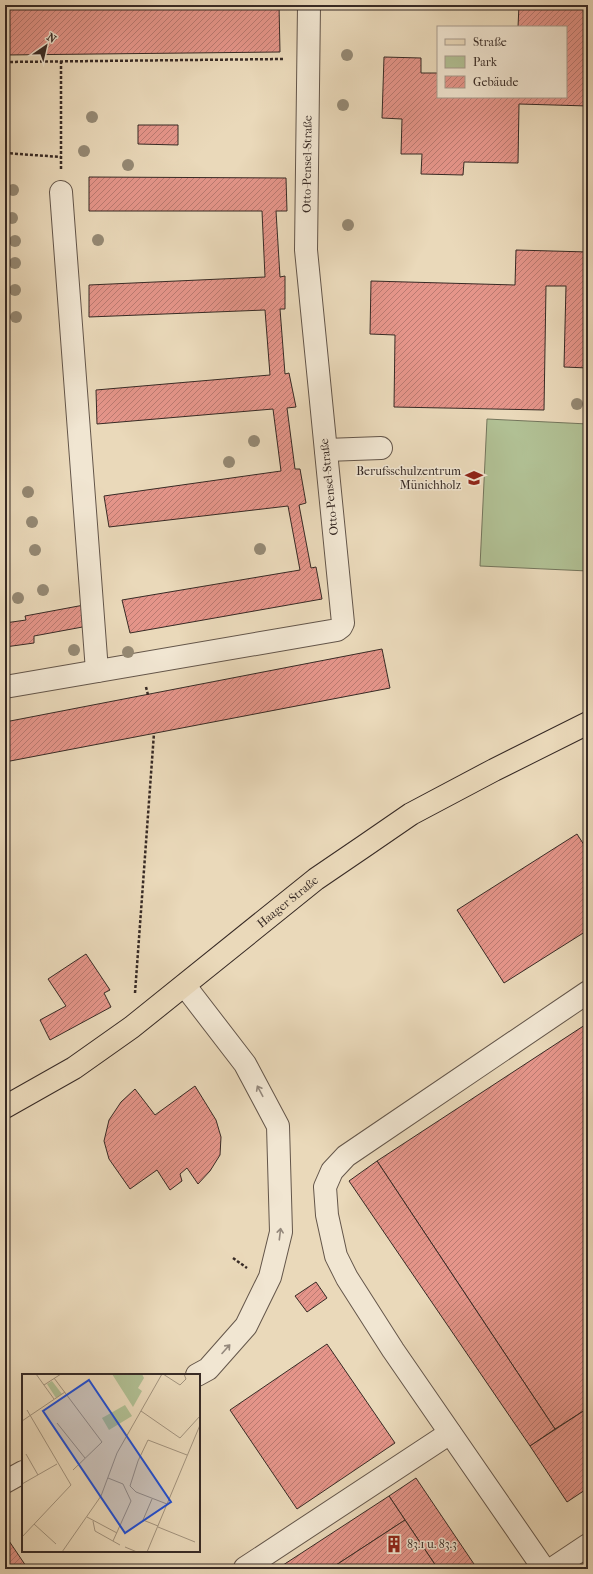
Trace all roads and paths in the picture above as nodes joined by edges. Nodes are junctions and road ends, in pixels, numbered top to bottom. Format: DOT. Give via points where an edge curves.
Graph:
graph roads {
  1 [pos="309,5"];
  2 [pos="308,59"];
  3 [pos="61,61"];
  4 [pos="5,62"];
  5 [pos="5,153"];
  6 [pos="61,157"];
  7 [pos="61,192"];
  8 [pos="381,448"];
  9 [pos="326,450"];
  10 [pos="96,671"];
  11 [pos="5,687"];
  12 [pos="588,723"];
  13 [pos="154,733"];
  14 [pos="184,986"];
  15 [pos="588,992"];
  16 [pos="132,1028"];
  17 [pos="5,1107"];
  18 [pos="233,1258"];
  19 [pos="251,1271"];
  20 [pos="199,1374"];
  21 [pos="450,1433"];
  22 [pos="22,1473"];
  23 [pos="5,1482"];
  24 [pos="588,1545"];
  25 [pos="246,1569"];
  26 [pos="544,1569"];
  27 [pos="552,1569"];
  1 -- 2 [label="street, Otto-Pensel-Straße"];
  2 -- 3 [label="path"];
  2 -- 9 [label="street, Otto-Pensel-Straße" via="306,250"];
  3 -- 4 [label="path"];
  3 -- 6 [label="path"];
  5 -- 6 [label="path"];
  6 -- 7 [label="path"];
  7 -- 10 [label="street"];
  8 -- 9 [label="street"];
  9 -- 10 [label="street, Otto-Pensel-Straße" via="343,623 341,627 337,630"];
  10 -- 11 [label="street, Otto-Pensel-Straße"];
  12 -- 14 [label="main road, Haager Straße" via="412,814 316,880"];
  13 -- 16 [label="path"];
  14 -- 16 [label="main road, Haager Straße"];
  20 -- 14 [label="street, one-way" via="208,1369 246,1326 270,1278 281,1232 278,1126 245,1064"];
  15 -- 21 [label="street" via="346,1156 332,1171 325,1187 327,1215 336,1256 347,1278"];
  16 -- 17 [label="main road, Haager Straße" via="74,1068"];
  18 -- 19 [label="path"];
  21 -- 25 [label="street"];
  21 -- 26 [label="street"];
  22 -- 23 [label="street"];
  24 -- 27 [label="street"];
}
